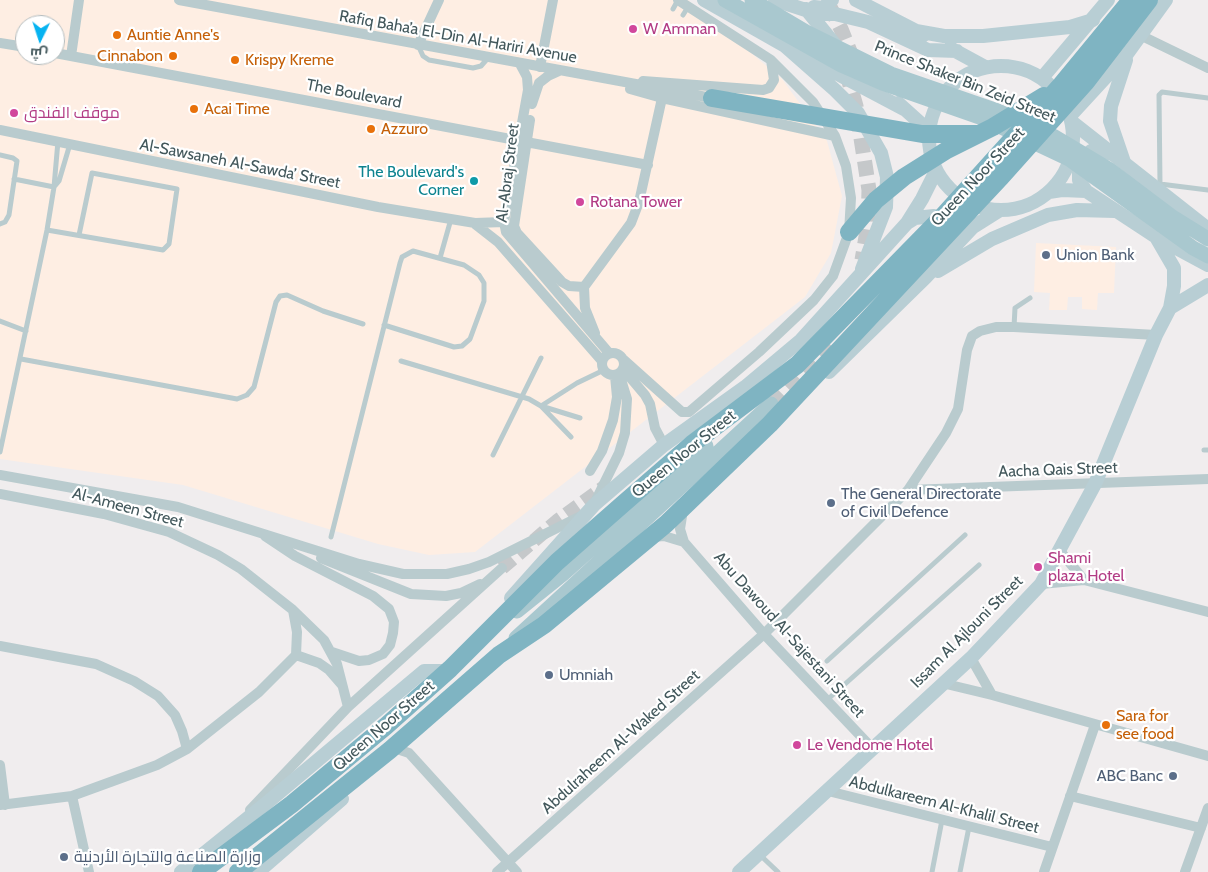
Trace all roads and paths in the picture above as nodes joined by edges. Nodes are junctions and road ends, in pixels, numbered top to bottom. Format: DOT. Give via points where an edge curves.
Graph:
graph roads {
  1 [pos="79,0"];
  2 [pos="179,0"];
  3 [pos="439,0"];
  4 [pos="542,0"];
  5 [pos="704,0"];
  6 [pos="725,0"];
  7 [pos="752,0"];
  8 [pos="775,0"];
  9 [pos="799,0"];
  10 [pos="803,0"];
  11 [pos="832,0"];
  12 [pos="856,0"];
  13 [pos="1108,0"];
  14 [pos="1131,0"];
  15 [pos="1149,0"];
  16 [pos="1166,0"];
  17 [pos="198,2"];
  18 [pos="553,2"];
  19 [pos="676,3"];
  20 [pos="1093,20"];
  21 [pos="916,31"];
  22 [pos="1083,32"];
  23 [pos="1142,36"];
  24 [pos="0,43"];
  25 [pos="15,45"];
  26 [pos="418,45"];
  27 [pos="785,46"];
  28 [pos="957,52"];
  29 [pos="65,55"];
  30 [pos="71,56"];
  31 [pos="1124,59"];
  32 [pos="771,60"];
  33 [pos="520,64"];
  34 [pos="540,67"];
  35 [pos="985,67"];
  36 [pos="1208,68"];
  37 [pos="560,71"];
  38 [pos="1042,78"];
  39 [pos="614,80"];
  40 [pos="626,83"];
  41 [pos="1061,85"];
  42 [pos="662,98"];
  43 [pos="712,98"];
  44 [pos="1208,98"];
  45 [pos="904,109"];
  46 [pos="1071,119"];
  47 [pos="0,130"];
  48 [pos="928,130"];
  49 [pos="976,134"];
  50 [pos="835,136"];
  51 [pos="523,141"];
  52 [pos="58,142"];
  53 [pos="70,144"];
  54 [pos="0,154"];
  55 [pos="1120,159"];
  56 [pos="648,165"];
  57 [pos="936,171"];
  58 [pos="14,179"];
  59 [pos="54,187"];
  60 [pos="1208,190"];
  61 [pos="1086,191"];
  62 [pos="1049,192"];
  63 [pos="1000,210"];
  64 [pos="1115,210"];
  65 [pos="451,219"];
  66 [pos="504,222"];
  67 [pos="907,223"];
  68 [pos="0,224"];
  69 [pos="475,224"];
  70 [pos="1163,226"];
  71 [pos="47,230"];
  72 [pos="1208,230"];
  73 [pos="849,232"];
  74 [pos="80,236"];
  75 [pos="1208,239"];
  76 [pos="1208,256"];
  77 [pos="945,257"];
  78 [pos="440,258"];
  79 [pos="1208,265"];
  80 [pos="926,277"];
  81 [pos="858,278"];
  82 [pos="1208,285"];
  83 [pos="584,287"];
  84 [pos="1030,298"];
  85 [pos="1170,308"];
  86 [pos="0,321"];
  87 [pos="363,324"];
  88 [pos="384,325"];
  89 [pos="1014,327"];
  90 [pos="26,331"];
  91 [pos="1156,335"];
  92 [pos="598,340"];
  93 [pos="540,358"];
  94 [pos="21,359"];
  95 [pos="401,361"];
  96 [pos="605,362"];
  97 [pos="620,369"];
  98 [pos="522,396"];
  99 [pos="771,404"];
  100 [pos="541,406"];
  101 [pos="580,418"];
  102 [pos="770,424"];
  103 [pos="571,436"];
  104 [pos="664,445"];
  105 [pos="706,446"];
  106 [pos="0,452"];
  107 [pos="493,455"];
  108 [pos="590,471"];
  109 [pos="0,475"];
  110 [pos="1208,478"];
  111 [pos="1095,484"];
  112 [pos="64,486"];
  113 [pos="908,490"];
  114 [pos="0,494"];
  115 [pos="60,505"];
  116 [pos="683,507"];
  117 [pos="589,510"];
  118 [pos="258,531"];
  119 [pos="965,535"];
  120 [pos="330,537"];
  121 [pos="650,537"];
  122 [pos="684,542"];
  123 [pos="1060,551"];
  124 [pos="979,564"];
  125 [pos="1084,580"];
  126 [pos="1041,584"];
  127 [pos="293,610"];
  128 [pos="1208,612"];
  129 [pos="764,634"];
  130 [pos="0,646"];
  131 [pos="332,652"];
  132 [pos="465,654"];
  133 [pos="296,655"];
  134 [pos="499,655"];
  135 [pos="971,658"];
  136 [pos="827,661"];
  137 [pos="447,671"];
  138 [pos="942,683"];
  139 [pos="345,688"];
  140 [pos="992,695"];
  141 [pos="826,700"];
  142 [pos="348,707"];
  143 [pos="1095,725"];
  144 [pos="415,727"];
  145 [pos="872,748"];
  146 [pos="187,749"];
  147 [pos="390,750"];
  148 [pos="1208,756"];
  149 [pos="415,759"];
  150 [pos="0,765"];
  151 [pos="828,792"];
  152 [pos="72,796"];
  153 [pos="1070,796"];
  154 [pos="3,805"];
  155 [pos="1208,808"];
  156 [pos="942,820"];
  157 [pos="969,827"];
  158 [pos="1201,828"];
  159 [pos="218,843"];
  160 [pos="1052,847"];
  161 [pos="759,854"];
  162 [pos="508,863"];
  163 [pos="89,872"];
  164 [pos="181,872"];
  165 [pos="201,872"];
  166 [pos="238,872"];
  167 [pos="258,872"];
  168 [pos="497,872"];
  169 [pos="517,872"];
  170 [pos="739,872"];
  171 [pos="778,872"];
  172 [pos="932,872"];
  173 [pos="960,872"];
  174 [pos="1044,872"];
  175 [pos="1185,872"];
  1 -- 30 [label="street"];
  2 -- 17 [label="street, Rafiq Baha’a El-Din Al-Hariri Avenue"];
  3 -- 26 [label="street"];
  4 -- 18 [label="street"];
  5 -- 27 [label="main road"];
  6 -- 70 [label="main road, Prince Shaker Bin Zeid Street" via="842,65 882,83 982,118 1069,159"];
  7 -- 70 [label="main road, Prince Shaker Bin Zeid Street" via="806,32 891,74 998,111 1053,136 1110,170"];
  8 -- 28 [label="main road" via="818,14 835,14 868,22 928,50"];
  9 -- 45 [label="main road" via="843,54"];
  10 -- 11 [label="main road" via="820,9"];
  12 -- 21 [label="main road"];
  13 -- 20 [label="main road"];
  14 -- 41 [label="highway, Queen Noor Street"];
  15 -- 102 [label="highway, Queen Noor Street" via="1086,82"];
  16 -- 23 [label="main road"];
  17 -- 26 [label="street, Rafiq Baha’a El-Din Al-Hariri Avenue"];
  18 -- 34 [label="street"];
  19 -- 32 [label="street"];
  20 -- 21 [label="main road" via="1070,27 983,36 944,36"];
  20 -- 22 [label="main road"];
  21 -- 28 [label="main road"];
  22 -- 31 [label="main road" via="1076,47 1080,63 1093,69"];
  22 -- 38 [label="main road"];
  23 -- 31 [label="main road"];
  23 -- 36 [label="street"];
  24 -- 25 [label="street"];
  26 -- 33 [label="street, Rafiq Baha’a El-Din Al-Hariri Avenue"];
  27 -- 45 [label="main road"];
  27 -- 81 [label="main road" via="858,113 881,153 887,178 886,207"];
  28 -- 35 [label="main road"];
  29 -- 30 [label="street, The Boulevard"];
  30 -- 51 [label="street, The Boulevard"];
  31 -- 46 [label="main road"];
  31 -- 55 [label="main road" via="1110,121"];
  32 -- 40 [label="street, Rafiq Baha’a El-Din Al-Hariri Avenue" via="774,80 769,88 763,90 662,81"];
  32 -- 50 [label="street" via="813,102"];
  33 -- 34 [label="street, Rafiq Baha’a El-Din Al-Hariri Avenue"];
  33 -- 51 [label="street, Al-Abraj Street" via="528,84"];
  34 -- 37 [label="street, Rafiq Baha’a El-Din Al-Hariri Avenue"];
  35 -- 38 [label="main road" via="1015,66"];
  35 -- 48 [label="main road" via="964,75 946,89 934,108"];
  37 -- 39 [label="street, Rafiq Baha’a El-Din Al-Hariri Avenue"];
  37 -- 51 [label="street, Al-Abraj Street" via="548,76 536,88"];
  38 -- 46 [label="main road" via="1060,95"];
  39 -- 40 [label="street, Rafiq Baha’a El-Din Al-Hariri Avenue"];
  39 -- 42 [label="street, Rafiq Baha’a El-Din Al-Hariri Avenue" via="628,88"];
  40 -- 43 [label="street, Rafiq Baha’a El-Din Al-Hariri Avenue"];
  41 -- 49 [label="highway" via="1009,118"];
  41 -- 132 [label="highway, Queen Noor Street" via="941,218 797,365 692,444 570,552"];
  42 -- 50 [label="street, Rafiq Baha’a El-Din Al-Hariri Avenue"];
  42 -- 56 [label="street"];
  43 -- 49 [label="highway" via="914,133"];
  44 -- 60 [label="lane" via="1162,92 1159,95 1160,184"];
  45 -- 48 [label="main road"];
  46 -- 55 [label="main road"];
  46 -- 62 [label="main road" via="1073,141 1070,160"];
  47 -- 52 [label="street, Al-Sawsaneh Al-Sawda’ Street"];
  48 -- 57 [label="main road" via="928,144"];
  49 -- 73 [label="highway" via="889,189"];
  50 -- 73 [label="street" via="848,176 851,198"];
  51 -- 56 [label="street, The Boulevard"];
  51 -- 66 [label="street, Al-Abraj Street"];
  51 -- 83 [label="street, Al-Abraj Street" via="514,226 517,234 562,282"];
  52 -- 53 [label="street, Al-Sawsaneh Al-Sawda’ Street"];
  52 -- 59 [label="lane"];
  53 -- 59 [label="lane" via="59,181"];
  53 -- 65 [label="street, Al-Sawsaneh Al-Sawda’ Street"];
  54 -- 58 [label="lane" via="16,159"];
  55 -- 61 [label="main road" via="1099,150 1084,156 1077,171"];
  55 -- 72 [label="main road"];
  56 -- 83 [label="street" via="631,222"];
  57 -- 63 [label="main road" via="945,184 963,199 984,208"];
  57 -- 67 [label="main road"];
  58 -- 59 [label="lane"];
  58 -- 68 [label="lane" via="8,219"];
  59 -- 71 [label="lane"];
  61 -- 62 [label="main road"];
  61 -- 64 [label="main road"];
  62 -- 63 [label="main road" via="1026,206"];
  63 -- 77 [label="main road" via="973,227"];
  64 -- 70 [label="main road"];
  64 -- 80 [label="main road" via="1077,210 1048,215 992,239"];
  65 -- 69 [label="street, Al-Sawsaneh Al-Sawda’ Street"];
  65 -- 78 [label="lane"];
  66 -- 69 [label="street, Al-Sawsaneh Al-Sawda’ Street"];
  66 -- 92 [label="street" via="509,238"];
  67 -- 77 [label="main road" via="924,216 947,223 951,239"];
  67 -- 81 [label="main road"];
  69 -- 96 [label="street, Al-Sawsaneh Al-Sawda’ Street" via="498,242"];
  70 -- 75 [label="main road, Prince Shaker Bin Zeid Street"];
  70 -- 76 [label="main road, Prince Shaker Bin Zeid Street"];
  70 -- 79 [label="main road"];
  70 -- 85 [label="main road, Issam Al Ajlouni Street" via="1174,268"];
  71 -- 74 [label="lane"];
  71 -- 90 [label="lane"];
  73 -- 97 [label="street" via="835,272 819,295 689,412 682,412"];
  74 -- 74 [label="lane" via="166,249 177,189 92,173"];
  77 -- 80 [label="main road"];
  78 -- 88 [label="lane" via="412,251 402,257"];
  78 -- 88 [label="lane" via="472,268 484,283 484,301 468,342 454,347"];
  80 -- 102 [label="main road" via="838,364"];
  81 -- 104 [label="main road" via="801,340 745,388"];
  82 -- 85 [label="main road"];
  83 -- 92 [label="street" via="586,308"];
  84 -- 89 [label="lane" via="1015,308"];
  85 -- 91 [label="main road, Issam Al Ajlouni Street"];
  86 -- 90 [label="lane"];
  87 -- 94 [label="lane" via="287,295 280,296 254,388 237,399"];
  88 -- 120 [label="lane"];
  89 -- 91 [label="street"];
  89 -- 113 [label="street, Abdulraheem Al-Waked Street" via="996,327 972,335 957,390 958,409"];
  90 -- 94 [label="lane"];
  91 -- 111 [label="main road, Issam Al Ajlouni Street"];
  92 -- 96 [label="street"];
  93 -- 98 [label="lane"];
  94 -- 106 [label="lane"];
  95 -- 98 [label="lane"];
  96 -- 97 [label="street"];
  96 -- 97 [label="street" via="616,353"];
  96 -- 100 [label="lane"];
  97 -- 104 [label="street" via="645,395"];
  97 -- 108 [label="street" via="612,420 602,451"];
  97 -- 117 [label="street" via="627,399 624,433 619,453"];
  98 -- 100 [label="lane"];
  98 -- 107 [label="lane"];
  99 -- 134 [label="main road" via="538,615"];
  100 -- 101 [label="lane"];
  100 -- 103 [label="lane"];
  102 -- 116 [label="highway, Queen Noor Street"];
  104 -- 117 [label="main road"];
  105 -- 132 [label="main road" via="563,574"];
  109 -- 112 [label="street"];
  110 -- 111 [label="street, Aacha Qais Street"];
  111 -- 113 [label="street, Aacha Qais Street"];
  111 -- 123 [label="main road, Issam Al Ajlouni Street"];
  112 -- 115 [label="street"];
  112 -- 118 [label="street" via="178,507"];
  113 -- 129 [label="street, Abdulraheem Al-Waked Street"];
  114 -- 115 [label="street, Al-Ameen Street"];
  115 -- 127 [label="street, Al-Ameen Street" via="140,524 186,540 241,570"];
  116 -- 121 [label="highway, Queen Noor Street"];
  116 -- 122 [label="street" via="680,529"];
  117 -- 118 [label="street" via="475,567 447,574 403,574 367,566"];
  117 -- 132 [label="main road" via="537,566"];
  118 -- 131 [label="street" via="295,556 373,596 389,609 394,622 393,633 383,654 359,661"];
  118 -- 142 [label="street" via="410,594 439,596 462,592 502,568"];
  119 -- 136 [label="lane"];
  121 -- 122 [label="street" via="664,536"];
  121 -- 134 [label="highway, Queen Noor Street" via="544,625"];
  122 -- 129 [label="street, Abu Dawoud Al-Sajestani Street"];
  123 -- 125 [label="street"];
  123 -- 126 [label="main road, Issam Al Ajlouni Street"];
  124 -- 141 [label="lane"];
  125 -- 126 [label="street"];
  125 -- 128 [label="street"];
  126 -- 135 [label="main road, Issam Al Ajlouni Street"];
  127 -- 131 [label="street, Al-Ameen Street"];
  127 -- 133 [label="street" via="297,632"];
  129 -- 141 [label="street, Abu Dawoud Al-Sajestani Street"];
  129 -- 162 [label="street, Abdulraheem Al-Waked Street"];
  130 -- 146 [label="street" via="96,664 134,681 158,696 175,715"];
  131 -- 139 [label="street, Al-Ameen Street"];
  132 -- 137 [label="highway, Queen Noor Street"];
  133 -- 139 [label="street" via="319,663"];
  133 -- 146 [label="street" via="258,692"];
  134 -- 144 [label="highway, Queen Noor Street"];
  135 -- 138 [label="main road, Issam Al Ajlouni Street"];
  135 -- 140 [label="street"];
  137 -- 159 [label="main road" via="424,671"];
  137 -- 165 [label="highway, Queen Noor Street" via="299,798"];
  138 -- 140 [label="street"];
  138 -- 145 [label="main road, Issam Al Ajlouni Street"];
  139 -- 142 [label="street, Al-Ameen Street"];
  140 -- 143 [label="street"];
  141 -- 145 [label="street, Abu Dawoud Al-Sajestani Street"];
  142 -- 159 [label="street"];
  143 -- 148 [label="street"];
  143 -- 153 [label="street"];
  144 -- 147 [label="highway, Queen Noor Street"];
  144 -- 149 [label="street" via="412,740"];
  145 -- 151 [label="main road, Issam Al Ajlouni Street"];
  146 -- 152 [label="street" via="157,765"];
  147 -- 149 [label="street" via="397,749"];
  147 -- 166 [label="highway, Queen Noor Street"];
  147 -- 167 [label="main road" via="342,799"];
  149 -- 162 [label="street"];
  150 -- 154 [label="street"];
  151 -- 156 [label="street, Abdulkareem Al-Khalil Street"];
  151 -- 161 [label="main road, Issam Al Ajlouni Street"];
  152 -- 154 [label="street"];
  152 -- 163 [label="street"];
  153 -- 158 [label="street"];
  153 -- 160 [label="street"];
  155 -- 158 [label="street"];
  156 -- 157 [label="street, Abdulkareem Al-Khalil Street"];
  156 -- 172 [label="lane"];
  157 -- 160 [label="street, Abdulkareem Al-Khalil Street"];
  157 -- 173 [label="lane"];
  158 -- 175 [label="street"];
  159 -- 164 [label="main road"];
  160 -- 174 [label="street"];
  161 -- 170 [label="main road, Issam Al Ajlouni Street"];
  161 -- 171 [label="lane"];
  162 -- 168 [label="street, Abdulraheem Al-Waked Street"];
  162 -- 169 [label="street"];
}
